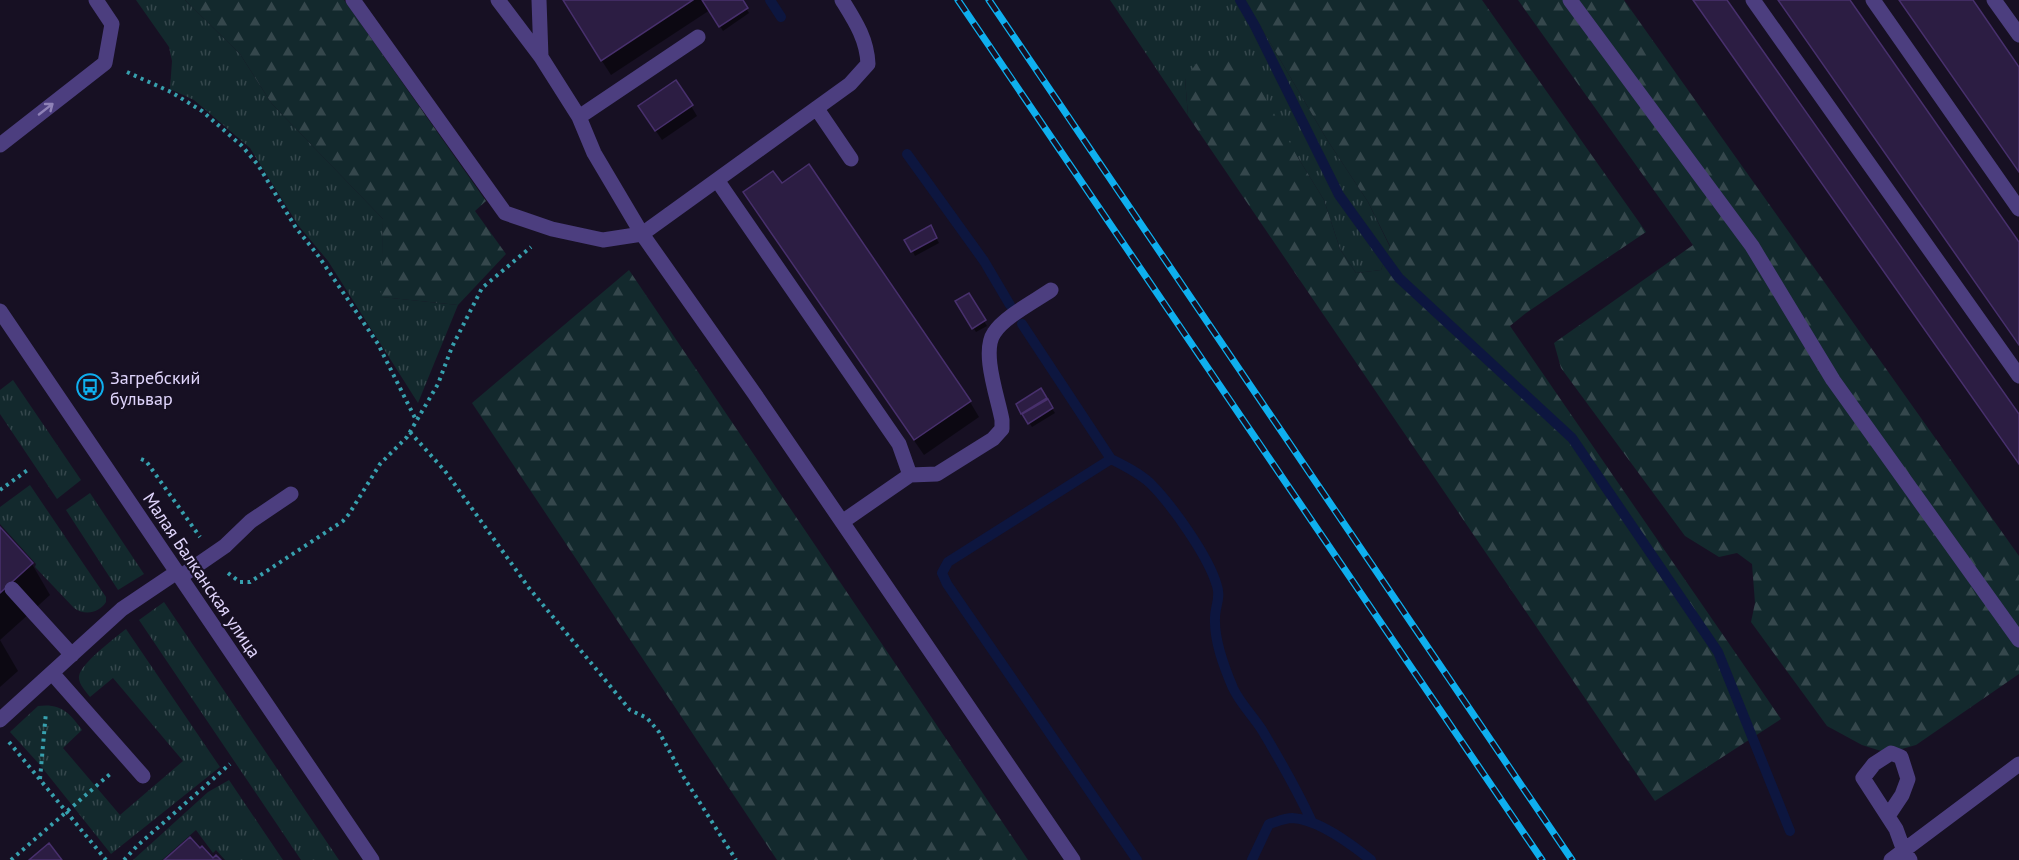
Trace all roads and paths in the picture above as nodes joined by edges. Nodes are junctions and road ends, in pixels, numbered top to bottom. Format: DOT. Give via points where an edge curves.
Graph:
graph roads {
  1 [pos="96,0"];
  2 [pos="353,0"];
  3 [pos="498,0"];
  4 [pos="539,0"];
  5 [pos="842,0"];
  6 [pos="1570,0"];
  7 [pos="1753,0"];
  8 [pos="1873,0"];
  9 [pos="1994,0"];
  10 [pos="2019,35"];
  11 [pos="698,37"];
  12 [pos="541,57"];
  13 [pos="105,63"];
  14 [pos="817,109"];
  15 [pos="579,117"];
  16 [pos="0,144"];
  17 [pos="851,159"];
  18 [pos="717,180"];
  19 [pos="2019,209"];
  20 [pos="552,229"];
  21 [pos="642,234"];
  22 [pos="1051,290"];
  23 [pos="0,311"];
  24 [pos="2019,376"];
  25 [pos="417,420"];
  26 [pos="410,432"];
  27 [pos="141,459"];
  28 [pos="29,469"];
  29 [pos="910,475"];
  30 [pos="0,490"];
  31 [pos="291,494"];
  32 [pos="842,522"];
  33 [pos="203,542"];
  34 [pos="212,555"];
  35 [pos="178,574"];
  36 [pos="12,589"];
  37 [pos="2019,640"];
  38 [pos="72,655"];
  39 [pos="52,673"];
  40 [pos="0,720"];
  41 [pos="4,737"];
  42 [pos="128,759"];
  43 [pos="230,764"];
  44 [pos="2019,764"];
  45 [pos="143,776"];
  46 [pos="40,780"];
  47 [pos="65,812"];
  48 [pos="1888,816"];
  49 [pos="1907,855"];
  50 [pos="11,860"];
  51 [pos="106,860"];
  52 [pos="124,860"];
  53 [pos="372,860"];
  54 [pos="736,860"];
  55 [pos="1073,860"];
  56 [pos="1891,860"];
  1 -- 13 [label="street" via="112,24"];
  2 -- 20 [label="street" via="506,213"];
  3 -- 12 [label="street"];
  4 -- 12 [label="street"];
  5 -- 14 [label="street" via="859,27 868,64 850,84"];
  6 -- 37 [label="street" via="1752,246 1833,380"];
  7 -- 24 [label="street"];
  8 -- 19 [label="street"];
  9 -- 10 [label="street"];
  11 -- 15 [label="street"];
  12 -- 15 [label="street"];
  16 -- 13 [label="street, one-way"];
  13 -- 25 [label="path" via="195,106 242,146 378,344"];
  14 -- 17 [label="street"];
  14 -- 18 [label="street"];
  15 -- 21 [label="street" via="594,153"];
  18 -- 21 [label="street"];
  18 -- 29 [label="street" via="899,444"];
  20 -- 21 [label="street" via="603,240"];
  20 -- 25 [label="path" via="482,288"];
  21 -- 32 [label="street"];
  22 -- 29 [label="street" via="1005,322 989,343 1002,429 993,439 937,474"];
  23 -- 35 [label="street, Малая Балканская улица"];
  25 -- 26 [label="path"];
  26 -- 34 [label="path" via="380,464 343,521 250,582 240,582"];
  26 -- 54 [label="path" via="445,471 529,588 630,710 647,718 659,732"];
  27 -- 33 [label="path"];
  28 -- 30 [label="path"];
  29 -- 32 [label="street"];
  31 -- 34 [label="street" via="251,521"];
  32 -- 55 [label="street"];
  34 -- 35 [label="street"];
  35 -- 38 [label="street" via="122,609"];
  35 -- 53 [label="street, Малая Балканская улица"];
  36 -- 38 [label="street"];
  38 -- 39 [label="street"];
  39 -- 40 [label="street"];
  39 -- 42 [label="street"];
  39 -- 46 [label="path"];
  41 -- 46 [label="path"];
  42 -- 45 [label="street"];
  42 -- 47 [label="path"];
  43 -- 52 [label="path"];
  44 -- 49 [label="street"];
  46 -- 47 [label="path"];
  47 -- 50 [label="path"];
  47 -- 51 [label="path"];
  48 -- 49 [label="street"];
  49 -- 56 [label="street"];
}
